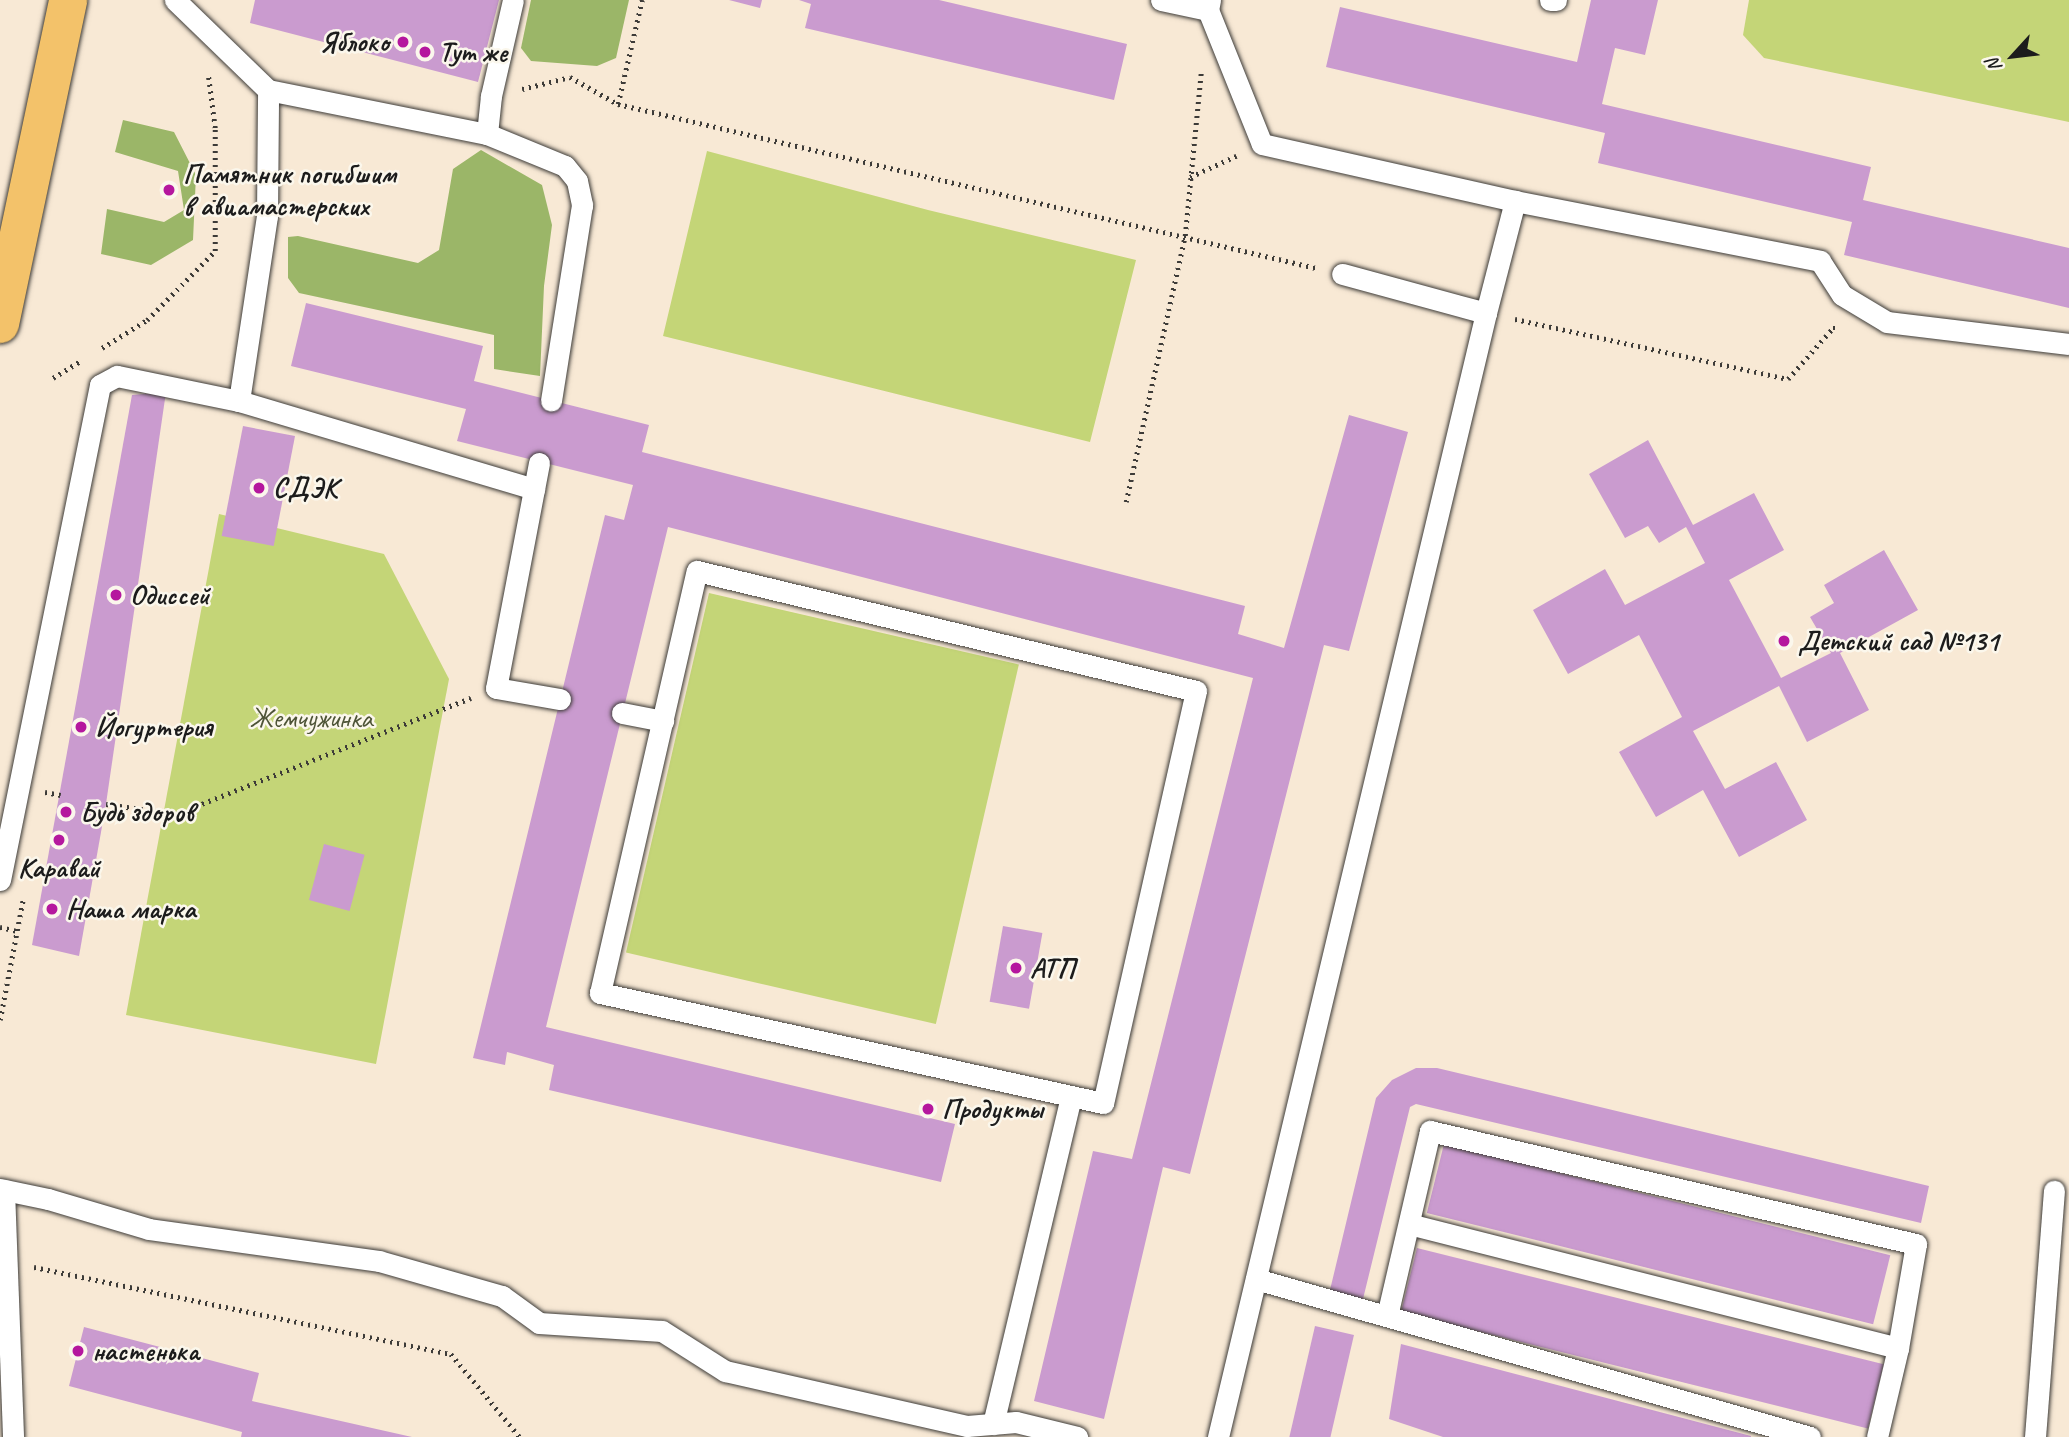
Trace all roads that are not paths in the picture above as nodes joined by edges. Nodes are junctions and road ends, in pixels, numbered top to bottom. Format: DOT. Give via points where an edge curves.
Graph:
graph roads {
  1 [pos="68,0"];
  2 [pos="175,0"];
  3 [pos="513,0"];
  4 [pos="1161,0"];
  5 [pos="1550,0"];
  6 [pos="1556,0"];
  7 [pos="1209,5"];
  8 [pos="268,90"];
  9 [pos="487,134"];
  10 [pos="1515,201"];
  11 [pos="9,239"];
  12 [pos="1342,274"];
  13 [pos="1486,313"];
  14 [pos="0,324"];
  15 [pos="2069,344"];
  16 [pos="239,401"];
  17 [pos="551,401"];
  18 [pos="539,463"];
  19 [pos="534,489"];
  20 [pos="560,699"];
  21 [pos="622,713"];
  22 [pos="663,721"];
  23 [pos="0,880"];
  24 [pos="1071,1096"];
  25 [pos="2,1189"];
  26 [pos="2054,1191"];
  27 [pos="1409,1224"];
  28 [pos="1256,1279"];
  29 [pos="1387,1317"];
  30 [pos="1898,1348"];
  31 [pos="993,1424"];
  32 [pos="13,1437"];
  33 [pos="1077,1437"];
  34 [pos="1218,1437"];
  35 [pos="1811,1437"];
  36 [pos="1877,1437"];
  37 [pos="2035,1437"];
  1 -- 11 [label="main road"];
  2 -- 8 [label="lane"];
  3 -- 9 [label="lane"];
  4 -- 7 [label="lane"];
  5 -- 6 [label="lane"];
  7 -- 10 [label="lane" via="1262,144"];
  8 -- 9 [label="lane"];
  8 -- 16 [label="lane" via="267,216"];
  9 -- 17 [label="lane" via="565,166 577,180 582,205"];
  10 -- 13 [label="lane"];
  10 -- 15 [label="lane" via="1820,261 1843,295 1887,323"];
  11 -- 14 [label="main road"];
  12 -- 13 [label="lane"];
  13 -- 28 [label="lane"];
  16 -- 19 [label="lane"];
  16 -- 23 [label="lane" via="117,376 100,385"];
  18 -- 19 [label="lane"];
  19 -- 20 [label="lane" via="496,688"];
  21 -- 22 [label="lane"];
  22 -- 24 [label="lane" via="600,993"];
  22 -- 24 [label="lane" via="696,570 1196,691 1103,1103"];
  24 -- 31 [label="lane"];
  25 -- 31 [label="lane" via="149,1229 379,1261 502,1296 539,1323 662,1331 725,1371 967,1426"];
  25 -- 32 [label="lane"];
  26 -- 37 [label="lane"];
  27 -- 29 [label="lane"];
  27 -- 30 [label="lane"];
  27 -- 30 [label="lane" via="1430,1131 1916,1244"];
  28 -- 29 [label="lane"];
  28 -- 34 [label="lane"];
  29 -- 35 [label="lane"];
  30 -- 36 [label="lane"];
  31 -- 33 [label="lane" via="1016,1422"];
}
